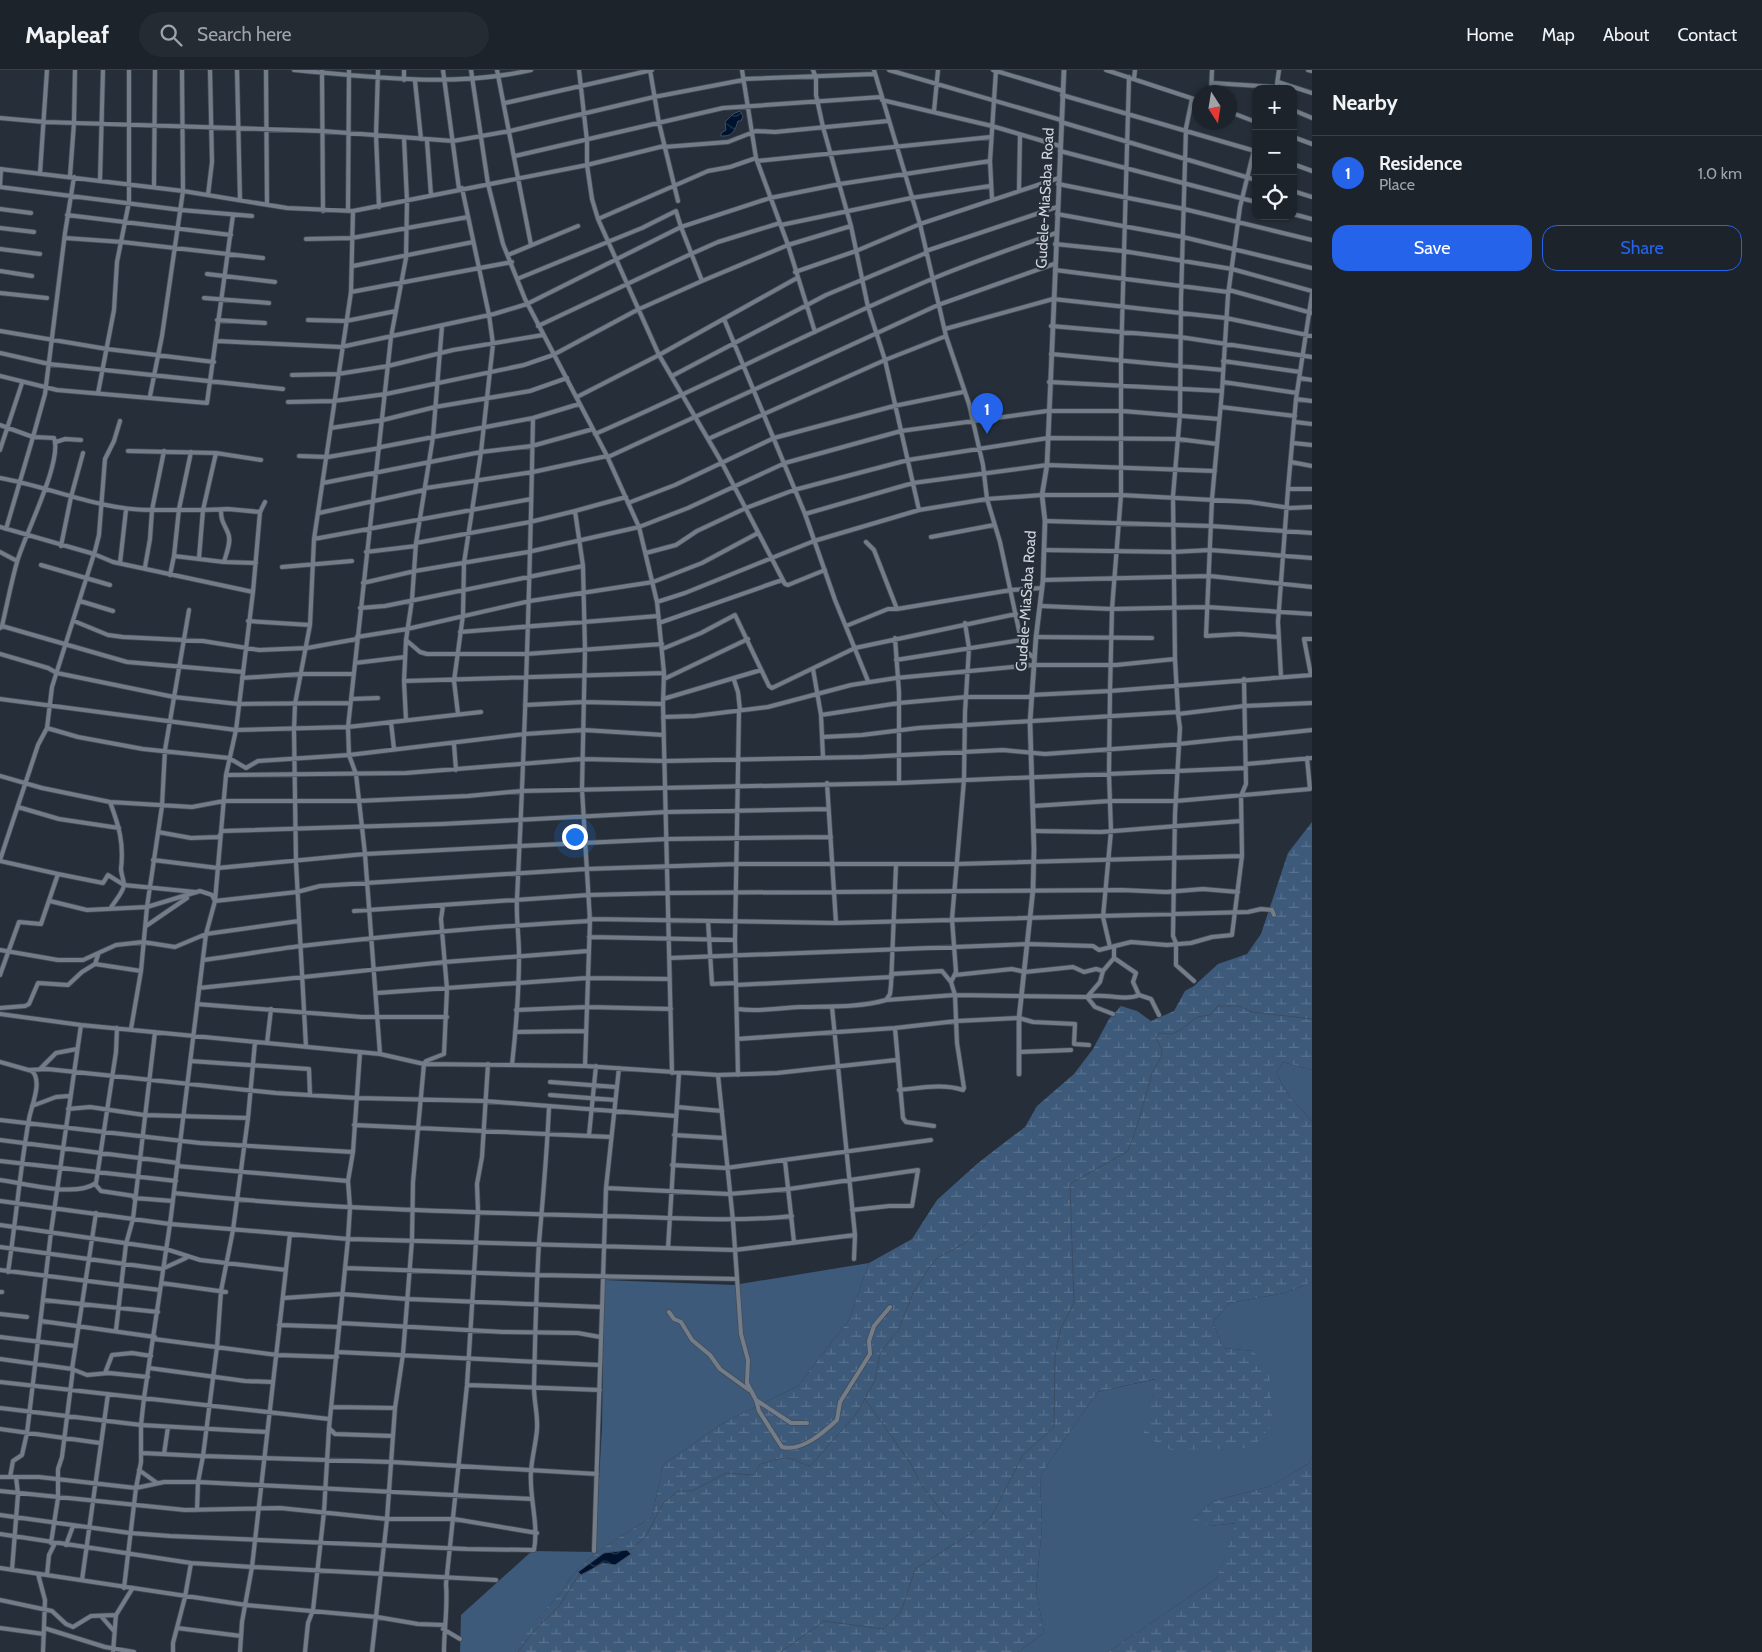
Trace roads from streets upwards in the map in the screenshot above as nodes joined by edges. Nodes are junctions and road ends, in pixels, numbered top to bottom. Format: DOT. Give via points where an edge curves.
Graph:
graph roads {
  1 [pos="47,70"];
  2 [pos="75,70"];
  3 [pos="103,70"];
  4 [pos="129,70"];
  5 [pos="154,70"];
  6 [pos="182,70"];
  7 [pos="210,70"];
  8 [pos="237,70"];
  9 [pos="266,70"];
  10 [pos="294,70"];
  11 [pos="378,70"];
  12 [pos="404,70"];
  13 [pos="443,70"];
  14 [pos="471,70"];
  15 [pos="498,70"];
  16 [pos="531,70"];
  17 [pos="579,70"];
  18 [pos="651,70"];
  19 [pos="742,70"];
  20 [pos="813,70"];
  21 [pos="890,70"];
  22 [pos="938,70"];
  23 [pos="995,70"];
  24 [pos="1064,70"];
  25 [pos="1106,70"];
  26 [pos="1135,70"];
  27 [pos="1212,70"];
  28 [pos="1280,70"];
  29 [pos="1308,70"];
  30 [pos="322,71"];
  31 [pos="518,71"];
  32 [pos="1312,71"];
  33 [pos="349,72"];
  34 [pos="874,72"];
  35 [pos="814,75"];
  36 [pos="499,76"];
  37 [pos="378,77"];
  38 [pos="1129,77"];
  39 [pos="473,79"];
  40 [pos="1134,79"];
  41 [pos="404,80"];
  42 [pos="445,80"];
  43 [pos="743,80"];
  44 [pos="415,81"];
  45 [pos="937,83"];
  46 [pos="1212,83"];
  47 [pos="1255,85"];
  48 [pos="1277,85"];
  49 [pos="581,86"];
  50 [pos="1297,90"];
  51 [pos="1062,93"];
  52 [pos="1312,93"];
  53 [pos="654,97"];
  54 [pos="993,98"];
  55 [pos="881,99"];
  56 [pos="1192,99"];
  57 [pos="819,100"];
  58 [pos="505,103"];
  59 [pos="746,107"];
  60 [pos="934,111"];
  61 [pos="1297,112"];
  62 [pos="1128,113"];
  63 [pos="584,114"];
  64 [pos="1237,115"];
  65 [pos="0,118"];
  66 [pos="1312,118"];
  67 [pos="1252,120"];
  68 [pos="888,121"];
  69 [pos="1061,121"];
  70 [pos="45,122"];
  71 [pos="74,123"];
  72 [pos="102,123"];
  73 [pos="659,123"];
  74 [pos="129,124"];
  75 [pos="155,126"];
  76 [pos="183,126"];
  77 [pos="992,126"];
  78 [pos="823,127"];
  79 [pos="210,128"];
  80 [pos="237,129"];
  81 [pos="267,130"];
  82 [pos="1186,130"];
  83 [pos="322,131"];
  84 [pos="510,131"];
  85 [pos="348,133"];
  86 [pos="750,133"];
  87 [pos="376,135"];
  88 [pos="1020,135"];
  89 [pos="482,136"];
  90 [pos="991,137"];
  91 [pos="404,138"];
  92 [pos="1297,138"];
  93 [pos="421,140"];
  94 [pos="427,140"];
  95 [pos="453,141"];
  96 [pos="587,141"];
  97 [pos="1127,141"];
  98 [pos="1312,144"];
  99 [pos="664,147"];
  100 [pos="895,148"];
  101 [pos="1060,149"];
  102 [pos="1252,150"];
  103 [pos="832,154"];
  104 [pos="515,156"];
  105 [pos="1185,158"];
  106 [pos="756,160"];
  107 [pos="990,161"];
  108 [pos="1252,161"];
  109 [pos="1297,165"];
  110 [pos="587,166"];
  111 [pos="1,169"];
  112 [pos="1126,169"];
  113 [pos="1312,170"];
  114 [pos="40,173"];
  115 [pos="903,174"];
  116 [pos="72,176"];
  117 [pos="1247,177"];
  118 [pos="517,178"];
  119 [pos="1059,178"];
  120 [pos="1252,179"];
  121 [pos="100,181"];
  122 [pos="1185,183"];
  123 [pos="488,184"];
  124 [pos="840,184"];
  125 [pos="1058,184"];
  126 [pos="129,185"];
  127 [pos="0,186"];
  128 [pos="672,186"];
  129 [pos="990,186"];
  130 [pos="154,187"];
  131 [pos="460,189"];
  132 [pos="1019,190"];
  133 [pos="183,191"];
  134 [pos="1297,192"];
  135 [pos="71,195"];
  136 [pos="208,195"];
  137 [pos="430,195"];
  138 [pos="1126,196"];
  139 [pos="1312,196"];
  140 [pos="770,198"];
  141 [pos="911,198"];
  142 [pos="1242,198"];
  143 [pos="992,199"];
  144 [pos="240,200"];
  145 [pos="407,200"];
  146 [pos="678,201"];
  147 [pos="1252,201"];
  148 [pos="129,202"];
  149 [pos="268,204"];
  150 [pos="379,207"];
  151 [pos="1057,207"];
  152 [pos="0,209"];
  153 [pos="1184,209"];
  154 [pos="181,210"];
  155 [pos="323,211"];
  156 [pos="350,211"];
  157 [pos="847,211"];
  158 [pos="31,213"];
  159 [pos="1057,214"];
  160 [pos="67,215"];
  161 [pos="233,215"];
  162 [pos="1297,215"];
  163 [pos="252,216"];
  164 [pos="468,217"];
  165 [pos="598,219"];
  166 [pos="125,220"];
  167 [pos="1312,220"];
  168 [pos="781,224"];
  169 [pos="920,224"];
  170 [pos="1238,224"];
  171 [pos="1125,225"];
  172 [pos="407,226"];
  173 [pos="578,226"];
  174 [pos="851,226"];
  175 [pos="681,227"];
  176 [pos="0,228"];
  177 [pos="176,229"];
  178 [pos="34,232"];
  179 [pos="1056,233"];
  180 [pos="231,234"];
  181 [pos="1183,237"];
  182 [pos="65,238"];
  183 [pos="352,238"];
  184 [pos="306,239"];
  185 [pos="1312,240"];
  186 [pos="122,242"];
  187 [pos="473,242"];
  188 [pos="608,242"];
  189 [pos="1055,244"];
  190 [pos="531,245"];
  191 [pos="788,245"];
  192 [pos="1234,248"];
  193 [pos="0,249"];
  194 [pos="174,249"];
  195 [pos="856,251"];
  196 [pos="1123,251"];
  197 [pos="926,252"];
  198 [pos="40,254"];
  199 [pos="406,254"];
  200 [pos="691,254"];
  201 [pos="227,255"];
  202 [pos="508,255"];
  203 [pos="263,258"];
  204 [pos="616,259"];
  205 [pos="1182,260"];
  206 [pos="512,262"];
  207 [pos="353,266"];
  208 [pos="1054,267"];
  209 [pos="478,268"];
  210 [pos="1312,268"];
  211 [pos="1232,269"];
  212 [pos="0,271"];
  213 [pos="795,272"];
  214 [pos="207,274"];
  215 [pos="32,276"];
  216 [pos="797,278"];
  217 [pos="933,278"];
  218 [pos="517,279"];
  219 [pos="862,279"];
  220 [pos="1123,280"];
  221 [pos="702,281"];
  222 [pos="274,282"];
  223 [pos="402,283"];
  224 [pos="627,284"];
  225 [pos="1181,287"];
  226 [pos="1229,291"];
  227 [pos="351,292"];
  228 [pos="0,293"];
  229 [pos="1312,293"];
  230 [pos="47,298"];
  231 [pos="204,298"];
  232 [pos="1053,299"];
  233 [pos="268,303"];
  234 [pos="527,304"];
  235 [pos="807,304"];
  236 [pos="938,305"];
  237 [pos="868,307"];
  238 [pos="1124,307"];
  239 [pos="637,310"];
  240 [pos="396,311"];
  241 [pos="1180,312"];
  242 [pos="1311,313"];
  243 [pos="489,315"];
  244 [pos="724,318"];
  245 [pos="1226,318"];
  246 [pos="217,320"];
  247 [pos="308,320"];
  248 [pos="346,321"];
  249 [pos="264,323"];
  250 [pos="442,326"];
  251 [pos="538,326"];
  252 [pos="1051,326"];
  253 [pos="944,329"];
  254 [pos="0,331"];
  255 [pos="815,332"];
  256 [pos="1123,332"];
  257 [pos="878,333"];
  258 [pos="543,335"];
  259 [pos="1306,335"];
  260 [pos="946,336"];
  261 [pos="1312,336"];
  262 [pos="391,337"];
  263 [pos="1180,337"];
  264 [pos="52,341"];
  265 [pos="217,341"];
  266 [pos="735,342"];
  267 [pos="493,344"];
  268 [pos="1224,344"];
  269 [pos="341,347"];
  270 [pos="106,349"];
  271 [pos="0,352"];
  272 [pos="440,353"];
  273 [pos="1050,354"];
  274 [pos="158,355"];
  275 [pos="553,355"];
  276 [pos="659,355"];
  277 [pos="1303,356"];
  278 [pos="1312,357"];
  279 [pos="885,360"];
  280 [pos="1121,360"];
  281 [pos="1223,361"];
  282 [pos="214,362"];
  283 [pos="48,364"];
  284 [pos="744,365"];
  285 [pos="388,366"];
  286 [pos="1180,366"];
  287 [pos="102,370"];
  288 [pos="1223,370"];
  289 [pos="489,373"];
  290 [pos="338,374"];
  291 [pos="292,375"];
  292 [pos="1300,375"];
  293 [pos="0,376"];
  294 [pos="154,376"];
  295 [pos="672,376"];
  296 [pos="567,378"];
  297 [pos="1312,380"];
  298 [pos="210,382"];
  299 [pos="438,382"];
  300 [pos="1049,382"];
  301 [pos="1223,382"];
  302 [pos="22,383"];
  303 [pos="1121,385"];
  304 [pos="44,388"];
  305 [pos="1180,388"];
  306 [pos="283,389"];
  307 [pos="752,389"];
  308 [pos="1222,391"];
  309 [pos="963,392"];
  310 [pos="98,393"];
  311 [pos="1297,393"];
  312 [pos="386,394"];
  313 [pos="150,396"];
  314 [pos="683,396"];
  315 [pos="576,397"];
  316 [pos="487,399"];
  317 [pos="1296,399"];
  318 [pos="334,401"];
  319 [pos="1312,401"];
  320 [pos="288,402"];
  321 [pos="579,404"];
  322 [pos="894,406"];
  323 [pos="435,407"];
  324 [pos="1220,407"];
  325 [pos="1122,410"];
  326 [pos="1047,411"];
  327 [pos="764,415"];
  328 [pos="1180,415"];
  329 [pos="1295,416"];
  330 [pos="696,417"];
  331 [pos="533,418"];
  332 [pos="1220,419"];
  333 [pos="383,420"];
  334 [pos="972,420"];
  335 [pos="120,421"];
  336 [pos="1294,422"];
  337 [pos="1312,424"];
  338 [pos="0,425"];
  339 [pos="484,426"];
  340 [pos="6,427"];
  341 [pos="331,428"];
  342 [pos="593,429"];
  343 [pos="901,431"];
  344 [pos="596,434"];
  345 [pos="33,437"];
  346 [pos="433,437"];
  347 [pos="774,438"];
  348 [pos="1048,438"];
  349 [pos="708,439"];
  350 [pos="1178,439"];
  351 [pos="81,440"];
  352 [pos="1122,440"];
  353 [pos="56,442"];
  354 [pos="1293,442"];
  355 [pos="1217,444"];
  356 [pos="1312,445"];
  357 [pos="532,446"];
  358 [pos="380,448"];
  359 [pos="977,448"];
  360 [pos="0,450"];
  361 [pos="128,451"];
  362 [pos="164,451"];
  363 [pos="191,452"];
  364 [pos="481,452"];
  365 [pos="83,453"];
  366 [pos="216,453"];
  367 [pos="299,456"];
  368 [pos="608,456"];
  369 [pos="328,457"];
  370 [pos="260,460"];
  371 [pos="908,460"];
  372 [pos="429,462"];
  373 [pos="722,462"];
  374 [pos="1291,462"];
  375 [pos="785,463"];
  376 [pos="1047,465"];
  377 [pos="1121,466"];
  378 [pos="1312,466"];
  379 [pos="1176,470"];
  380 [pos="1214,471"];
  381 [pos="533,472"];
  382 [pos="376,473"];
  383 [pos="984,473"];
  384 [pos="0,478"];
  385 [pos="476,480"];
  386 [pos="20,482"];
  387 [pos="323,483"];
  388 [pos="913,483"];
  389 [pos="735,487"];
  390 [pos="425,489"];
  391 [pos="1288,489"];
  392 [pos="1312,489"];
  393 [pos="44,490"];
  394 [pos="794,490"];
  395 [pos="1042,495"];
  396 [pos="1121,495"];
  397 [pos="1174,496"];
  398 [pos="626,497"];
  399 [pos="71,498"];
  400 [pos="531,499"];
  401 [pos="987,499"];
  402 [pos="1212,499"];
  403 [pos="372,500"];
  404 [pos="264,502"];
  405 [pos="628,503"];
  406 [pos="100,505"];
  407 [pos="1287,506"];
  408 [pos="472,508"];
  409 [pos="746,508"];
  410 [pos="1312,508"];
  411 [pos="179,509"];
  412 [pos="126,510"];
  413 [pos="152,510"];
  414 [pos="203,510"];
  415 [pos="221,510"];
  416 [pos="918,510"];
  417 [pos="574,511"];
  418 [pos="260,512"];
  419 [pos="319,513"];
  420 [pos="805,514"];
  421 [pos="420,518"];
  422 [pos="1045,521"];
  423 [pos="530,522"];
  424 [pos="1118,523"];
  425 [pos="994,525"];
  426 [pos="1173,526"];
  427 [pos="1211,526"];
  428 [pos="0,527"];
  429 [pos="639,527"];
  430 [pos="369,528"];
  431 [pos="6,529"];
  432 [pos="1286,531"];
  433 [pos="758,532"];
  434 [pos="1312,533"];
  435 [pos="468,535"];
  436 [pos="27,536"];
  437 [pos="931,537"];
  438 [pos="314,539"];
  439 [pos="578,541"];
  440 [pos="814,541"];
  441 [pos="866,542"];
  442 [pos="416,545"];
  443 [pos="61,546"];
  444 [pos="1044,550"];
  445 [pos="1210,550"];
  446 [pos="1116,551"];
  447 [pos="0,552"];
  448 [pos="366,552"];
  449 [pos="528,552"];
  450 [pos="1173,552"];
  451 [pos="646,553"];
  452 [pos="94,554"];
  453 [pos="174,556"];
  454 [pos="1285,556"];
  455 [pos="199,558"];
  456 [pos="1312,558"];
  457 [pos="772,559"];
  458 [pos="17,561"];
  459 [pos="352,561"];
  460 [pos="224,562"];
  461 [pos="120,563"];
  462 [pos="256,563"];
  463 [pos="464,564"];
  464 [pos="41,565"];
  465 [pos="313,566"];
  466 [pos="583,566"];
  467 [pos="145,567"];
  468 [pos="282,567"];
  469 [pos="825,570"];
  470 [pos="415,571"];
  471 [pos="170,575"];
  472 [pos="530,575"];
  473 [pos="1210,576"];
  474 [pos="87,577"];
  475 [pos="1173,577"];
  476 [pos="1114,579"];
  477 [pos="782,580"];
  478 [pos="1043,580"];
  479 [pos="653,582"];
  480 [pos="363,583"];
  481 [pos="1282,584"];
  482 [pos="110,585"];
  483 [pos="1312,587"];
  484 [pos="464,588"];
  485 [pos="1042,588"];
  486 [pos="1011,590"];
  487 [pos="253,592"];
  488 [pos="582,594"];
  489 [pos="80,600"];
  490 [pos="412,600"];
  491 [pos="530,601"];
  492 [pos="657,602"];
  493 [pos="1040,606"];
  494 [pos="1174,607"];
  495 [pos="1207,607"];
  496 [pos="360,608"];
  497 [pos="897,609"];
  498 [pos="1112,609"];
  499 [pos="189,610"];
  500 [pos="113,611"];
  501 [pos="1279,611"];
  502 [pos="1016,614"];
  503 [pos="1312,614"];
  504 [pos="463,615"];
  505 [pos="658,616"];
  506 [pos="74,621"];
  507 [pos="248,621"];
  508 [pos="584,622"];
  509 [pos="659,623"];
  510 [pos="965,623"];
  511 [pos="310,625"];
  512 [pos="846,626"];
  513 [pos="1,627"];
  514 [pos="527,628"];
  515 [pos="407,629"];
  516 [pos="460,632"];
  517 [pos="1036,637"];
  518 [pos="1278,637"];
  519 [pos="357,638"];
  520 [pos="895,638"];
  521 [pos="1111,638"];
  522 [pos="1152,638"];
  523 [pos="1312,639"];
  524 [pos="184,640"];
  525 [pos="406,640"];
  526 [pos="748,640"];
  527 [pos="1021,640"];
  528 [pos="66,645"];
  529 [pos="662,647"];
  530 [pos="245,648"];
  531 [pos="307,648"];
  532 [pos="855,648"];
  533 [pos="969,648"];
  534 [pos="585,650"];
  535 [pos="457,652"];
  536 [pos="0,654"];
  537 [pos="526,654"];
  538 [pos="405,657"];
  539 [pos="1034,658"];
  540 [pos="1175,659"];
  541 [pos="896,660"];
  542 [pos="355,663"];
  543 [pos="1034,665"];
  544 [pos="1110,665"];
  545 [pos="180,668"];
  546 [pos="813,669"];
  547 [pos="761,670"];
  548 [pos="968,671"];
  549 [pos="242,672"];
  550 [pos="57,673"];
  551 [pos="664,673"];
  552 [pos="302,674"];
  553 [pos="353,674"];
  554 [pos="584,675"];
  555 [pos="1311,675"];
  556 [pos="1280,677"];
  557 [pos="242,678"];
  558 [pos="526,678"];
  559 [pos="664,679"];
  560 [pos="898,679"];
  561 [pos="1244,679"];
  562 [pos="734,680"];
  563 [pos="404,681"];
  564 [pos="454,681"];
  565 [pos="868,681"];
  566 [pos="1175,686"];
  567 [pos="1110,691"];
  568 [pos="818,693"];
  569 [pos="1031,696"];
  570 [pos="174,697"];
  571 [pos="966,697"];
  572 [pos="378,698"];
  573 [pos="0,699"];
  574 [pos="350,701"];
  575 [pos="584,702"];
  576 [pos="663,702"];
  577 [pos="899,703"];
  578 [pos="1312,703"];
  579 [pos="238,704"];
  580 [pos="296,704"];
  581 [pos="50,705"];
  582 [pos="525,705"];
  583 [pos="1244,706"];
  584 [pos="738,711"];
  585 [pos="481,712"];
  586 [pos="1178,713"];
  587 [pos="458,714"];
  588 [pos="821,715"];
  589 [pos="663,717"];
  590 [pos="1110,718"];
  591 [pos="406,720"];
  592 [pos="171,722"];
  593 [pos="391,722"];
  594 [pos="1030,722"];
  595 [pos="965,725"];
  596 [pos="348,727"];
  597 [pos="47,728"];
  598 [pos="236,730"];
  599 [pos="294,730"];
  600 [pos="584,730"];
  601 [pos="1312,730"];
  602 [pos="900,731"];
  603 [pos="525,734"];
  604 [pos="664,735"];
  605 [pos="1245,736"];
  606 [pos="822,737"];
  607 [pos="454,744"];
  608 [pos="1180,744"];
  609 [pos="1109,748"];
  610 [pos="394,749"];
  611 [pos="165,750"];
  612 [pos="965,750"];
  613 [pos="1029,753"];
  614 [pos="349,755"];
  615 [pos="899,755"];
  616 [pos="294,757"];
  617 [pos="823,757"];
  618 [pos="229,758"];
  619 [pos="1310,758"];
  620 [pos="582,759"];
  621 [pos="738,759"];
  622 [pos="665,761"];
  623 [pos="523,762"];
  624 [pos="1246,766"];
  625 [pos="456,770"];
  626 [pos="1177,771"];
  627 [pos="356,774"];
  628 [pos="1109,774"];
  629 [pos="226,775"];
  630 [pos="296,775"];
  631 [pos="0,776"];
  632 [pos="1030,778"];
  633 [pos="964,780"];
  634 [pos="827,782"];
  635 [pos="26,783"];
  636 [pos="899,783"];
  637 [pos="666,786"];
  638 [pos="738,786"];
  639 [pos="582,789"];
  640 [pos="522,791"];
  641 [pos="1241,796"];
  642 [pos="224,801"];
  643 [pos="358,801"];
  644 [pos="1176,801"];
  645 [pos="110,802"];
  646 [pos="294,802"];
  647 [pos="1110,802"];
  648 [pos="162,806"];
  649 [pos="1033,806"];
  650 [pos="18,807"];
  651 [pos="828,809"];
  652 [pos="667,812"];
  653 [pos="737,812"];
  654 [pos="584,815"];
  655 [pos="522,819"];
  656 [pos="1241,822"];
  657 [pos="361,826"];
  658 [pos="119,828"];
  659 [pos="295,828"];
  660 [pos="1174,828"];
  661 [pos="222,831"];
  662 [pos="1034,831"];
  663 [pos="158,832"];
  664 [pos="1111,832"];
  665 [pos="831,837"];
  666 [pos="737,838"];
  667 [pos="668,839"];
  668 [pos="585,844"];
  669 [pos="520,846"];
  670 [pos="366,854"];
  671 [pos="1242,856"];
  672 [pos="0,860"];
  673 [pos="153,860"];
  674 [pos="1109,860"];
  675 [pos="1174,860"];
  676 [pos="296,862"];
  677 [pos="1034,862"];
  678 [pos="737,864"];
  679 [pos="834,864"];
  680 [pos="957,864"];
  681 [pos="896,865"];
  682 [pos="668,866"];
  683 [pos="218,868"];
  684 [pos="586,869"];
  685 [pos="58,874"];
  686 [pos="518,874"];
  687 [pos="367,883"];
  688 [pos="124,885"];
  689 [pos="149,887"];
  690 [pos="1033,890"];
  691 [pos="1106,890"];
  692 [pos="1174,890"];
  693 [pos="954,891"];
  694 [pos="195,892"];
  695 [pos="297,892"];
  696 [pos="736,892"];
  697 [pos="896,892"];
  698 [pos="1238,892"];
  699 [pos="668,893"];
  700 [pos="835,893"];
  701 [pos="588,895"];
  702 [pos="189,896"];
  703 [pos="50,901"];
  704 [pos="215,901"];
  705 [pos="517,901"];
  706 [pos="443,906"];
  707 [pos="147,907"];
  708 [pos="110,909"];
  709 [pos="354,911"];
  710 [pos="371,911"];
  711 [pos="1234,912"];
  712 [pos="1173,914"];
  713 [pos="1274,916"];
  714 [pos="1103,917"];
  715 [pos="1030,918"];
  716 [pos="669,919"];
  717 [pos="590,920"];
  718 [pos="952,920"];
  719 [pos="298,921"];
  720 [pos="708,921"];
  721 [pos="736,922"];
  722 [pos="892,922"];
  723 [pos="836,923"];
  724 [pos="517,924"];
  725 [pos="146,926"];
  726 [pos="443,932"];
  727 [pos="206,934"];
  728 [pos="589,937"];
  729 [pos="373,939"];
  730 [pos="670,940"];
  731 [pos="709,940"];
  732 [pos="735,940"];
  733 [pos="144,942"];
  734 [pos="1176,943"];
  735 [pos="1028,944"];
  736 [pos="300,946"];
  737 [pos="1112,946"];
  738 [pos="953,947"];
  739 [pos="0,950"];
  740 [pos="891,950"];
  741 [pos="7,951"];
  742 [pos="588,951"];
  743 [pos="98,955"];
  744 [pos="519,955"];
  745 [pos="736,956"];
  746 [pos="710,957"];
  747 [pos="670,958"];
  748 [pos="1114,958"];
  749 [pos="202,960"];
  750 [pos="445,962"];
  751 [pos="95,964"];
  752 [pos="375,968"];
  753 [pos="141,971"];
  754 [pos="1103,971"];
  755 [pos="1025,972"];
  756 [pos="0,975"];
  757 [pos="891,975"];
  758 [pos="955,975"];
  759 [pos="302,976"];
  760 [pos="587,978"];
  761 [pos="670,979"];
  762 [pos="1194,981"];
  763 [pos="951,982"];
  764 [pos="517,983"];
  765 [pos="736,986"];
  766 [pos="199,988"];
  767 [pos="447,989"];
  768 [pos="377,993"];
  769 [pos="1022,994"];
  770 [pos="1138,994"];
  771 [pos="955,995"];
  772 [pos="1087,997"];
  773 [pos="886,1000"];
  774 [pos="198,1004"];
  775 [pos="587,1006"];
  776 [pos="832,1007"];
  777 [pos="0,1008"];
  778 [pos="271,1009"];
  779 [pos="738,1009"];
  780 [pos="516,1010"];
  781 [pos="671,1010"];
  782 [pos="303,1011"];
  783 [pos="0,1014"];
  784 [pos="1113,1014"];
  785 [pos="1159,1015"];
  786 [pos="378,1016"];
  787 [pos="447,1016"];
  788 [pos="1020,1018"];
  789 [pos="957,1021"];
  790 [pos="81,1025"];
  791 [pos="117,1028"];
  792 [pos="895,1028"];
  793 [pos="131,1029"];
  794 [pos="586,1031"];
  795 [pos="155,1032"];
  796 [pos="515,1032"];
  797 [pos="835,1032"];
  798 [pos="193,1035"];
  799 [pos="737,1039"];
  800 [pos="255,1042"];
  801 [pos="267,1042"];
  802 [pos="1089,1045"];
  803 [pos="306,1047"];
  804 [pos="77,1048"];
  805 [pos="1071,1050"];
  806 [pos="360,1052"];
  807 [pos="1019,1052"];
  808 [pos="380,1054"];
  809 [pos="896,1060"];
  810 [pos="190,1061"];
  811 [pos="0,1062"];
  812 [pos="424,1064"];
  813 [pos="488,1064"];
  814 [pos="252,1065"];
  815 [pos="512,1065"];
  816 [pos="585,1066"];
  817 [pos="596,1066"];
  818 [pos="837,1066"];
  819 [pos="40,1068"];
  820 [pos="619,1068"];
  821 [pos="29,1070"];
  822 [pos="672,1072"];
  823 [pos="74,1073"];
  824 [pos="679,1073"];
  825 [pos="1019,1074"];
  826 [pos="718,1075"];
  827 [pos="738,1075"];
  828 [pos="112,1076"];
  829 [pos="149,1081"];
  830 [pos="550,1082"];
  831 [pos="188,1085"];
  832 [pos="595,1086"];
  833 [pos="616,1087"];
  834 [pos="250,1090"];
  835 [pos="899,1090"];
  836 [pos="310,1095"];
  837 [pos="69,1096"];
  838 [pos="550,1096"];
  839 [pos="357,1098"];
  840 [pos="594,1098"];
  841 [pos="422,1100"];
  842 [pos="615,1100"];
  843 [pos="486,1101"];
  844 [pos="32,1106"];
  845 [pos="549,1107"];
  846 [pos="677,1107"];
  847 [pos="68,1109"];
  848 [pos="107,1110"];
  849 [pos="592,1110"];
  850 [pos="722,1111"];
  851 [pos="614,1112"];
  852 [pos="144,1115"];
  853 [pos="676,1116"];
  854 [pos="184,1117"];
  855 [pos="248,1118"];
  856 [pos="0,1120"];
  857 [pos="28,1122"];
  858 [pos="354,1125"];
  859 [pos="934,1126"];
  860 [pos="66,1127"];
  861 [pos="419,1128"];
  862 [pos="484,1130"];
  863 [pos="105,1132"];
  864 [pos="548,1133"];
  865 [pos="141,1136"];
  866 [pos="589,1136"];
  867 [pos="674,1136"];
  868 [pos="610,1137"];
  869 [pos="724,1138"];
  870 [pos="0,1140"];
  871 [pos="931,1140"];
  872 [pos="181,1141"];
  873 [pos="26,1143"];
  874 [pos="244,1145"];
  875 [pos="63,1147"];
  876 [pos="102,1152"];
  877 [pos="353,1152"];
  878 [pos="846,1152"];
  879 [pos="139,1157"];
  880 [pos="0,1161"];
  881 [pos="785,1161"];
  882 [pos="22,1164"];
  883 [pos="178,1165"];
  884 [pos="672,1165"];
  885 [pos="60,1168"];
  886 [pos="726,1168"];
  887 [pos="99,1172"];
  888 [pos="240,1172"];
  889 [pos="137,1176"];
  890 [pos="0,1180"];
  891 [pos="176,1181"];
  892 [pos="348,1181"];
  893 [pos="848,1181"];
  894 [pos="20,1182"];
  895 [pos="95,1184"];
  896 [pos="58,1188"];
  897 [pos="606,1188"];
  898 [pos="789,1189"];
  899 [pos="671,1190"];
  900 [pos="174,1193"];
  901 [pos="729,1194"];
  902 [pos="134,1197"];
  903 [pos="237,1199"];
  904 [pos="0,1201"];
  905 [pos="173,1201"];
  906 [pos="18,1203"];
  907 [pos="56,1208"];
  908 [pos="350,1208"];
  909 [pos="414,1210"];
  910 [pos="852,1210"];
  911 [pos="478,1211"];
  912 [pos="96,1213"];
  913 [pos="543,1215"];
  914 [pos="605,1216"];
  915 [pos="792,1216"];
  916 [pos="132,1218"];
  917 [pos="670,1219"];
  918 [pos="733,1221"];
  919 [pos="170,1224"];
  920 [pos="0,1225"];
  921 [pos="14,1227"];
  922 [pos="51,1232"];
  923 [pos="290,1234"];
  924 [pos="854,1235"];
  925 [pos="90,1237"];
  926 [pos="348,1239"];
  927 [pos="412,1240"];
  928 [pos="476,1242"];
  929 [pos="794,1242"];
  930 [pos="126,1244"];
  931 [pos="539,1244"];
  932 [pos="605,1246"];
  933 [pos="0,1247"];
  934 [pos="668,1248"];
  935 [pos="11,1249"];
  936 [pos="166,1249"];
  937 [pos="735,1250"];
  938 [pos="49,1254"];
  939 [pos="187,1257"];
  940 [pos="854,1259"];
  941 [pos="88,1260"];
  942 [pos="226,1264"];
  943 [pos="123,1265"];
  944 [pos="345,1268"];
  945 [pos="162,1269"];
  946 [pos="0,1270"];
  947 [pos="286,1270"];
  948 [pos="410,1270"];
  949 [pos="8,1272"];
  950 [pos="474,1272"];
  951 [pos="46,1274"];
  952 [pos="539,1275"];
  953 [pos="602,1276"];
  954 [pos="737,1279"];
  955 [pos="86,1281"];
  956 [pos="161,1283"];
  957 [pos="120,1285"];
  958 [pos="160,1290"];
  959 [pos="223,1292"];
  960 [pos="342,1294"];
  961 [pos="284,1298"];
  962 [pos="408,1299"];
  963 [pos="43,1300"];
  964 [pos="472,1301"];
  965 [pos="82,1303"];
  966 [pos="538,1305"];
  967 [pos="118,1307"];
  968 [pos="601,1307"];
  969 [pos="890,1307"];
  970 [pos="158,1312"];
  971 [pos="669,1312"];
  972 [pos="0,1314"];
  973 [pos="27,1317"];
  974 [pos="41,1320"];
  975 [pos="280,1325"];
  976 [pos="339,1325"];
  977 [pos="78,1326"];
  978 [pos="405,1327"];
  979 [pos="116,1330"];
  980 [pos="470,1330"];
  981 [pos="537,1333"];
  982 [pos="0,1337"];
  983 [pos="600,1337"];
  984 [pos="155,1338"];
  985 [pos="38,1342"];
  986 [pos="75,1346"];
  987 [pos="217,1347"];
  988 [pos="337,1352"];
  989 [pos="403,1354"];
  990 [pos="277,1355"];
  991 [pos="151,1356"];
  992 [pos="336,1358"];
  993 [pos="0,1359"];
  994 [pos="468,1359"];
  995 [pos="536,1362"];
  996 [pos="36,1364"];
  997 [pos="600,1365"];
  998 [pos="149,1368"];
  999 [pos="73,1369"];
  1000 [pos="105,1373"];
  1001 [pos="213,1376"];
  1002 [pos="148,1377"];
  1003 [pos="0,1382"];
  1004 [pos="272,1382"];
  1005 [pos="33,1385"];
  1006 [pos="467,1385"];
  1007 [pos="534,1388"];
  1008 [pos="69,1390"];
  1009 [pos="600,1390"];
  1010 [pos="749,1390"];
  1011 [pos="108,1394"];
  1012 [pos="144,1398"];
  1013 [pos="756,1400"];
  1014 [pos="208,1407"];
  1015 [pos="332,1407"];
  1016 [pos="0,1408"];
  1017 [pos="395,1408"];
  1018 [pos="30,1411"];
  1019 [pos="268,1414"];
  1020 [pos="65,1416"];
  1021 [pos="329,1419"];
  1022 [pos="103,1421"];
  1023 [pos="807,1424"];
  1024 [pos="141,1425"];
  1025 [pos="168,1427"];
  1026 [pos="330,1428"];
  1027 [pos="0,1429"];
  1028 [pos="207,1429"];
  1029 [pos="267,1432"];
  1030 [pos="27,1433"];
  1031 [pos="393,1436"];
  1032 [pos="64,1439"];
  1033 [pos="100,1443"];
  1034 [pos="142,1453"];
  1035 [pos="164,1454"];
  1036 [pos="202,1456"];
  1037 [pos="264,1458"];
  1038 [pos="327,1460"];
  1039 [pos="391,1462"];
  1040 [pos="459,1468"];
  1041 [pos="139,1470"];
  1042 [pos="531,1472"];
  1043 [pos="597,1474"];
  1044 [pos="0,1477"];
  1045 [pos="10,1477"];
  1046 [pos="16,1477"];
  1047 [pos="58,1479"];
  1048 [pos="198,1482"];
  1049 [pos="157,1483"];
  1050 [pos="94,1484"];
  1051 [pos="261,1485"];
  1052 [pos="136,1488"];
  1053 [pos="325,1488"];
  1054 [pos="0,1491"];
  1055 [pos="388,1491"];
  1056 [pos="18,1494"];
  1057 [pos="456,1494"];
  1058 [pos="58,1498"];
  1059 [pos="532,1499"];
  1060 [pos="94,1501"];
  1061 [pos="135,1506"];
  1062 [pos="260,1509"];
  1063 [pos="197,1510"];
  1064 [pos="324,1512"];
  1065 [pos="0,1515"];
  1066 [pos="15,1519"];
  1067 [pos="387,1519"];
  1068 [pos="454,1519"];
  1069 [pos="54,1524"];
  1070 [pos="73,1526"];
  1071 [pos="89,1528"];
  1072 [pos="130,1533"];
  1073 [pos="0,1534"];
  1074 [pos="537,1534"];
  1075 [pos="14,1537"];
  1076 [pos="256,1539"];
  1077 [pos="319,1542"];
  1078 [pos="53,1543"];
  1079 [pos="66,1545"];
  1080 [pos="384,1545"];
  1081 [pos="87,1548"];
  1082 [pos="450,1548"];
  1083 [pos="594,1551"];
  1084 [pos="128,1554"];
  1085 [pos="191,1563"];
  1086 [pos="252,1567"];
  1087 [pos="0,1568"];
  1088 [pos="12,1570"];
  1089 [pos="316,1570"];
  1090 [pos="38,1574"];
  1091 [pos="381,1574"];
  1092 [pos="47,1575"];
  1093 [pos="447,1578"];
  1094 [pos="82,1580"];
  1095 [pos="496,1580"];
  1096 [pos="124,1588"];
  1097 [pos="132,1589"];
  1098 [pos="185,1596"];
  1099 [pos="0,1600"];
  1100 [pos="246,1605"];
  1101 [pos="45,1609"];
  1102 [pos="312,1610"];
  1103 [pos="116,1615"];
  1104 [pos="101,1616"];
  1105 [pos="377,1617"];
  1106 [pos="444,1627"];
  1107 [pos="0,1628"];
  1108 [pos="44,1628"];
  1109 [pos="177,1628"];
  1110 [pos="114,1631"];
  1111 [pos="44,1634"];
  1112 [pos="241,1636"];
  1113 [pos="460,1639"];
  1114 [pos="113,1650"];
  1115 [pos="44,1652"];
  1116 [pos="134,1652"];
  1117 [pos="173,1652"];
  1118 [pos="240,1652"];
  1119 [pos="305,1652"];
  1120 [pos="372,1652"];
  1121 [pos="444,1652"];
  1 -- 70 [label="street"];
  2 -- 71 [label="street"];
  3 -- 72 [label="street"];
  4 -- 74 [label="street"];
  5 -- 75 [label="street"];
  6 -- 76 [label="street"];
  7 -- 79 [label="street"];
  8 -- 80 [label="street"];
  9 -- 81 [label="street"];
  10 -- 30 [label="street"];
  11 -- 37 [label="street"];
  12 -- 41 [label="street"];
  13 -- 42 [label="street"];
  14 -- 39 [label="street"];
  15 -- 36 [label="street"];
  16 -- 31 [label="street"];
  17 -- 49 [label="street"];
  18 -- 49 [label="street"];
  18 -- 53 [label="street"];
  19 -- 43 [label="street"];
  20 -- 35 [label="street"];
  21 -- 45 [label="street"];
  22 -- 45 [label="street"];
  23 -- 51 [label="street"];
  23 -- 54 [label="street"];
  24 -- 51 [label="street, Gudele-MiaSaba Road"];
  25 -- 38 [label="street"];
  26 -- 40 [label="street"];
  27 -- 46 [label="street"];
  28 -- 48 [label="street"];
  29 -- 32 [label="street"];
  30 -- 33 [label="street"];
  30 -- 83 [label="street"];
  31 -- 36 [label="street"];
  33 -- 37 [label="street"];
  33 -- 85 [label="street"];
  34 -- 35 [label="street"];
  34 -- 55 [label="street"];
  35 -- 43 [label="street"];
  35 -- 57 [label="street"];
  36 -- 39 [label="street"];
  36 -- 58 [label="street"];
  37 -- 41 [label="street"];
  37 -- 87 [label="street"];
  38 -- 40 [label="street"];
  38 -- 62 [label="street"];
  39 -- 42 [label="street"];
  39 -- 89 [label="street"];
  40 -- 56 [label="street"];
  41 -- 44 [label="street"];
  42 -- 44 [label="street"];
  42 -- 95 [label="street"];
  43 -- 53 [label="street"];
  43 -- 59 [label="street"];
  44 -- 93 [label="street"];
  45 -- 54 [label="street"];
  45 -- 60 [label="street"];
  46 -- 47 [label="street"];
  49 -- 58 [label="street"];
  49 -- 63 [label="street"];
  50 -- 52 [label="street"];
  51 -- 62 [label="street"];
  51 -- 69 [label="street, Gudele-MiaSaba Road"];
  53 -- 63 [label="street"];
  53 -- 73 [label="street"];
  54 -- 69 [label="street"];
  54 -- 77 [label="street"];
  55 -- 57 [label="street"];
  55 -- 60 [label="street"];
  55 -- 68 [label="street"];
  56 -- 82 [label="street"];
  57 -- 59 [label="street"];
  57 -- 78 [label="street"];
  58 -- 84 [label="street"];
  59 -- 73 [label="street" via="723,108"];
  59 -- 86 [label="street"];
  60 -- 77 [label="street"];
  61 -- 66 [label="street"];
  62 -- 82 [label="street"];
  62 -- 97 [label="street"];
  63 -- 84 [label="street"];
  63 -- 96 [label="street"];
  64 -- 67 [label="street"];
  65 -- 70 [label="street"];
  68 -- 78 [label="street"];
  68 -- 100 [label="street"];
  69 -- 97 [label="street"];
  69 -- 101 [label="street, Gudele-MiaSaba Road"];
  70 -- 71 [label="street"];
  70 -- 114 [label="street"];
  71 -- 72 [label="street"];
  71 -- 116 [label="street"];
  72 -- 74 [label="street"];
  72 -- 121 [label="street"];
  73 -- 96 [label="street"];
  73 -- 99 [label="street"];
  74 -- 75 [label="street"];
  74 -- 126 [label="street"];
  75 -- 76 [label="street"];
  75 -- 130 [label="street"];
  76 -- 79 [label="street"];
  76 -- 133 [label="street"];
  77 -- 88 [label="street"];
  77 -- 90 [label="street"];
  78 -- 86 [label="street"];
  78 -- 103 [label="street"];
  79 -- 80 [label="street"];
  79 -- 136 [label="street" via="212,162"];
  80 -- 81 [label="street"];
  80 -- 144 [label="street"];
  81 -- 83 [label="street"];
  81 -- 149 [label="street"];
  82 -- 102 [label="street"];
  82 -- 105 [label="street"];
  83 -- 85 [label="street"];
  83 -- 155 [label="street"];
  84 -- 89 [label="street"];
  84 -- 104 [label="street"];
  85 -- 87 [label="street"];
  85 -- 156 [label="street"];
  86 -- 99 [label="street" via="728,142"];
  86 -- 106 [label="street"];
  87 -- 91 [label="street"];
  87 -- 150 [label="street"];
  88 -- 101 [label="street"];
  88 -- 132 [label="street"];
  89 -- 95 [label="street"];
  89 -- 123 [label="street"];
  90 -- 100 [label="street"];
  90 -- 107 [label="street"];
  91 -- 93 [label="street"];
  91 -- 145 [label="street"];
  92 -- 98 [label="street"];
  93 -- 94 [label="street"];
  94 -- 95 [label="street"];
  94 -- 137 [label="street"];
  95 -- 131 [label="street"];
  96 -- 104 [label="street"];
  96 -- 110 [label="street"];
  97 -- 105 [label="street"];
  97 -- 112 [label="street"];
  99 -- 110 [label="street"];
  99 -- 128 [label="street"];
  100 -- 103 [label="street"];
  100 -- 115 [label="street"];
  101 -- 112 [label="street"];
  101 -- 119 [label="street, Gudele-MiaSaba Road"];
  103 -- 106 [label="street"];
  103 -- 124 [label="street"];
  104 -- 118 [label="street"];
  105 -- 117 [label="street"];
  105 -- 122 [label="street"];
  106 -- 128 [label="street" via="708,171"];
  106 -- 140 [label="street"];
  107 -- 115 [label="street"];
  107 -- 129 [label="street"];
  108 -- 117 [label="street"];
  109 -- 113 [label="street"];
  110 -- 118 [label="street"];
  110 -- 165 [label="street"];
  111 -- 114 [label="street"];
  111 -- 127 [label="street"];
  112 -- 122 [label="street"];
  112 -- 138 [label="street"];
  114 -- 116 [label="street"];
  115 -- 124 [label="street"];
  115 -- 141 [label="street"];
  116 -- 121 [label="street"];
  116 -- 135 [label="street"];
  117 -- 120 [label="street"];
  117 -- 142 [label="street"];
  118 -- 123 [label="street"];
  118 -- 190 [label="street"];
  119 -- 125 [label="street, Gudele-MiaSaba Road"];
  119 -- 132 [label="street"];
  121 -- 126 [label="street"];
  122 -- 142 [label="street"];
  122 -- 153 [label="street"];
  123 -- 131 [label="street"];
  123 -- 202 [label="street"];
  124 -- 140 [label="street"];
  124 -- 157 [label="street"];
  125 -- 138 [label="street"];
  125 -- 151 [label="street, Gudele-MiaSaba Road"];
  126 -- 130 [label="street"];
  126 -- 148 [label="street"];
  127 -- 135 [label="street"];
  128 -- 146 [label="street"];
  128 -- 165 [label="street"];
  129 -- 141 [label="street"];
  129 -- 143 [label="street"];
  130 -- 133 [label="street"];
  131 -- 137 [label="street"];
  131 -- 164 [label="street"];
  132 -- 143 [label="street"];
  133 -- 136 [label="street"];
  133 -- 154 [label="street"];
  134 -- 139 [label="street"];
  135 -- 148 [label="street"];
  135 -- 160 [label="street"];
  136 -- 144 [label="street"];
  137 -- 145 [label="street"];
  138 -- 153 [label="street"];
  138 -- 171 [label="street"];
  140 -- 168 [label="street"];
  140 -- 175 [label="street"];
  141 -- 157 [label="street"];
  141 -- 169 [label="street"];
  142 -- 147 [label="street"];
  142 -- 170 [label="street"];
  143 -- 169 [label="street"];
  144 -- 149 [label="street"];
  145 -- 150 [label="street"];
  145 -- 172 [label="street"];
  148 -- 154 [label="street"];
  148 -- 166 [label="street"];
  149 -- 155 [label="street"];
  150 -- 156 [label="street"];
  151 -- 159 [label="street, Gudele-MiaSaba Road"];
  151 -- 197 [label="street"];
  152 -- 158 [label="street"];
  153 -- 170 [label="street"];
  153 -- 181 [label="street"];
  154 -- 161 [label="street"];
  154 -- 177 [label="street"];
  155 -- 156 [label="street"];
  156 -- 183 [label="street"];
  157 -- 168 [label="street"];
  157 -- 174 [label="street"];
  159 -- 171 [label="street"];
  159 -- 179 [label="street, Gudele-MiaSaba Road"];
  160 -- 166 [label="street"];
  160 -- 182 [label="street"];
  161 -- 163 [label="street"];
  161 -- 180 [label="street"];
  162 -- 167 [label="street"];
  164 -- 172 [label="street"];
  164 -- 187 [label="street"];
  165 -- 188 [label="street"];
  166 -- 177 [label="street"];
  166 -- 186 [label="street"];
  168 -- 191 [label="street"];
  168 -- 200 [label="street" via="718,242"];
  169 -- 195 [label="street"];
  169 -- 197 [label="street"];
  170 -- 185 [label="street"];
  170 -- 192 [label="street"];
  171 -- 181 [label="street"];
  171 -- 196 [label="street"];
  172 -- 183 [label="street"];
  172 -- 199 [label="street"];
  173 -- 190 [label="street"];
  174 -- 191 [label="street"];
  174 -- 195 [label="street"];
  175 -- 188 [label="street" via="676,212"];
  175 -- 200 [label="street"];
  175 -- 204 [label="street"];
  176 -- 178 [label="street"];
  177 -- 180 [label="street"];
  177 -- 194 [label="street"];
  179 -- 189 [label="street, Gudele-MiaSaba Road"];
  179 -- 217 [label="street"];
  180 -- 201 [label="street"];
  181 -- 192 [label="street"];
  181 -- 205 [label="street"];
  182 -- 186 [label="street"];
  182 -- 264 [label="street"];
  183 -- 184 [label="street"];
  183 -- 207 [label="street"];
  186 -- 194 [label="street"];
  186 -- 270 [label="street"];
  187 -- 199 [label="street"];
  187 -- 209 [label="street"];
  188 -- 204 [label="street"];
  188 -- 218 [label="street"];
  189 -- 196 [label="street"];
  189 -- 208 [label="street, Gudele-MiaSaba Road"];
  190 -- 202 [label="street"];
  191 -- 213 [label="street"];
  191 -- 221 [label="street"];
  192 -- 210 [label="street"];
  192 -- 211 [label="street"];
  193 -- 198 [label="street"];
  194 -- 201 [label="street"];
  194 -- 274 [label="street"];
  195 -- 213 [label="street"];
  195 -- 219 [label="street"];
  196 -- 205 [label="street"];
  196 -- 220 [label="street"];
  197 -- 217 [label="street"];
  197 -- 219 [label="street"];
  199 -- 207 [label="street"];
  199 -- 223 [label="street"];
  200 -- 221 [label="street"];
  200 -- 224 [label="street"];
  201 -- 203 [label="street"];
  201 -- 282 [label="street"];
  202 -- 206 [label="street"];
  204 -- 224 [label="street"];
  204 -- 234 [label="street"];
  205 -- 211 [label="street"];
  205 -- 225 [label="street"];
  206 -- 209 [label="street"];
  206 -- 218 [label="street"];
  207 -- 227 [label="street"];
  208 -- 220 [label="street"];
  208 -- 232 [label="street, Gudele-MiaSaba Road"];
  208 -- 236 [label="street"];
  209 -- 223 [label="street"];
  209 -- 243 [label="street"];
  211 -- 226 [label="street"];
  211 -- 229 [label="street"];
  212 -- 215 [label="street"];
  213 -- 216 [label="street"];
  214 -- 222 [label="street"];
  216 -- 235 [label="street"];
  216 -- 244 [label="street"];
  217 -- 236 [label="street"];
  217 -- 237 [label="street"];
  218 -- 234 [label="street"];
  219 -- 235 [label="street"];
  219 -- 237 [label="street"];
  220 -- 225 [label="street"];
  220 -- 238 [label="street"];
  221 -- 239 [label="street"];
  223 -- 227 [label="street"];
  223 -- 240 [label="street"];
  224 -- 239 [label="street"];
  224 -- 251 [label="street"];
  225 -- 226 [label="street"];
  225 -- 241 [label="street"];
  226 -- 242 [label="street"];
  226 -- 245 [label="street"];
  227 -- 248 [label="street"];
  228 -- 230 [label="street"];
  229 -- 242 [label="street"];
  231 -- 233 [label="street"];
  232 -- 238 [label="street"];
  232 -- 252 [label="street, Gudele-MiaSaba Road"];
  232 -- 253 [label="street"];
  234 -- 243 [label="street"];
  234 -- 251 [label="street"];
  235 -- 255 [label="street"];
  235 -- 266 [label="street"];
  236 -- 253 [label="street"];
  236 -- 257 [label="street"];
  237 -- 255 [label="street"];
  237 -- 257 [label="street"];
  238 -- 241 [label="street"];
  238 -- 256 [label="street"];
  239 -- 275 [label="street"];
  239 -- 276 [label="street"];
  240 -- 248 [label="street"];
  240 -- 262 [label="street"];
  241 -- 245 [label="street"];
  241 -- 263 [label="street"];
  242 -- 259 [label="street"];
  243 -- 250 [label="street"];
  243 -- 267 [label="street"];
  244 -- 266 [label="street"];
  244 -- 276 [label="street"];
  245 -- 259 [label="street"];
  245 -- 268 [label="street"];
  246 -- 249 [label="street"];
  247 -- 248 [label="street"];
  248 -- 269 [label="street"];
  250 -- 262 [label="street"];
  250 -- 272 [label="street"];
  251 -- 258 [label="street"];
  252 -- 256 [label="street"];
  252 -- 273 [label="street, Gudele-MiaSaba Road"];
  253 -- 260 [label="street"];
  254 -- 264 [label="street"];
  255 -- 284 [label="street"];
  256 -- 263 [label="street"];
  256 -- 280 [label="street"];
  257 -- 279 [label="street"];
  257 -- 307 [label="street"];
  258 -- 267 [label="street"];
  258 -- 275 [label="street"];
  259 -- 261 [label="street"];
  259 -- 277 [label="street"];
  260 -- 279 [label="street"];
  260 -- 309 [label="street"];
  262 -- 269 [label="street"];
  262 -- 285 [label="street"];
  263 -- 268 [label="street"];
  263 -- 286 [label="street"];
  264 -- 270 [label="street"];
  264 -- 283 [label="street"];
  265 -- 269 [label="street"];
  266 -- 284 [label="street"];
  266 -- 295 [label="street"];
  267 -- 272 [label="street"];
  267 -- 289 [label="street"];
  268 -- 277 [label="street"];
  268 -- 281 [label="street"];
  269 -- 290 [label="street"];
  270 -- 274 [label="street"];
  270 -- 287 [label="street"];
  271 -- 283 [label="street"];
  272 -- 285 [label="street"];
  272 -- 299 [label="street"];
  273 -- 280 [label="street"];
  273 -- 300 [label="street, Gudele-MiaSaba Road"];
  274 -- 282 [label="street"];
  274 -- 294 [label="street"];
  275 -- 289 [label="street"];
  275 -- 296 [label="street"];
  276 -- 295 [label="street"];
  276 -- 315 [label="street"];
  277 -- 278 [label="street"];
  277 -- 292 [label="street"];
  279 -- 322 [label="street"];
  279 -- 327 [label="street"];
  280 -- 286 [label="street"];
  280 -- 303 [label="street"];
  281 -- 288 [label="street"];
  281 -- 292 [label="street"];
  282 -- 298 [label="street"];
  283 -- 287 [label="street"];
  283 -- 304 [label="street"];
  284 -- 307 [label="street"];
  284 -- 314 [label="street"];
  285 -- 290 [label="street"];
  285 -- 312 [label="street"];
  286 -- 288 [label="street"];
  286 -- 305 [label="street"];
  287 -- 294 [label="street"];
  287 -- 310 [label="street"];
  288 -- 301 [label="street"];
  289 -- 299 [label="street"];
  289 -- 316 [label="street"];
  290 -- 291 [label="street"];
  290 -- 318 [label="street"];
  292 -- 297 [label="street"];
  292 -- 311 [label="street"];
  293 -- 302 [label="street"];
  294 -- 298 [label="street"];
  294 -- 313 [label="street"];
  295 -- 314 [label="street"];
  296 -- 315 [label="street"];
  296 -- 316 [label="street" via="530,391"];
  298 -- 306 [label="street"];
  298 -- 313 [label="street" via="207,403"];
  299 -- 312 [label="street"];
  299 -- 323 [label="street"];
  300 -- 303 [label="street"];
  300 -- 326 [label="street, Gudele-MiaSaba Road"];
  301 -- 308 [label="street"];
  301 -- 311 [label="street"];
  302 -- 304 [label="street"];
  302 -- 340 [label="street"];
  303 -- 305 [label="street"];
  303 -- 325 [label="street"];
  304 -- 310 [label="street"];
  304 -- 345 [label="street" via="43,404"];
  305 -- 308 [label="street"];
  305 -- 328 [label="street"];
  307 -- 327 [label="street"];
  307 -- 330 [label="street"];
  308 -- 324 [label="street"];
  309 -- 322 [label="street"];
  309 -- 334 [label="street"];
  310 -- 313 [label="street"];
  311 -- 317 [label="street"];
  312 -- 318 [label="street"];
  312 -- 333 [label="street"];
  314 -- 330 [label="street"];
  314 -- 344 [label="street"];
  315 -- 321 [label="street"];
  316 -- 323 [label="street"];
  316 -- 339 [label="street"];
  317 -- 319 [label="street"];
  317 -- 329 [label="street"];
  318 -- 320 [label="street"];
  318 -- 341 [label="street"];
  321 -- 331 [label="street"];
  321 -- 342 [label="street"];
  322 -- 343 [label="street"];
  322 -- 347 [label="street"];
  323 -- 333 [label="street"];
  323 -- 346 [label="street"];
  324 -- 329 [label="street"];
  324 -- 332 [label="street"];
  325 -- 326 [label="street"];
  325 -- 328 [label="street"];
  325 -- 352 [label="street"];
  326 -- 334 [label="street"];
  326 -- 348 [label="street, Gudele-MiaSaba Road"];
  327 -- 347 [label="street"];
  327 -- 349 [label="street"];
  328 -- 332 [label="street"];
  328 -- 350 [label="street"];
  329 -- 336 [label="street"];
  330 -- 349 [label="street"];
  330 -- 368 [label="street"];
  331 -- 339 [label="street"];
  331 -- 357 [label="street"];
  332 -- 355 [label="street"];
  333 -- 341 [label="street"];
  333 -- 358 [label="street"];
  334 -- 343 [label="street"];
  334 -- 359 [label="street"];
  335 -- 406 [label="street" via="105,459"];
  336 -- 337 [label="street"];
  336 -- 354 [label="street"];
  338 -- 340 [label="street"];
  339 -- 346 [label="street"];
  339 -- 364 [label="street"];
  340 -- 345 [label="street"];
  340 -- 360 [label="street"];
  341 -- 369 [label="street"];
  342 -- 344 [label="street"];
  342 -- 357 [label="street"];
  343 -- 371 [label="street"];
  343 -- 375 [label="street"];
  344 -- 368 [label="street"];
  345 -- 353 [label="street" via="54,438"];
  345 -- 386 [label="street"];
  346 -- 358 [label="street"];
  346 -- 372 [label="street"];
  347 -- 373 [label="street"];
  347 -- 375 [label="street"];
  348 -- 352 [label="street"];
  348 -- 359 [label="street"];
  348 -- 376 [label="street, Gudele-MiaSaba Road"];
  349 -- 373 [label="street"];
  350 -- 352 [label="street"];
  350 -- 355 [label="street"];
  350 -- 379 [label="street"];
  351 -- 353 [label="street"];
  352 -- 377 [label="street"];
  353 -- 393 [label="street"];
  354 -- 356 [label="street"];
  354 -- 374 [label="street"];
  355 -- 380 [label="street"];
  357 -- 364 [label="street"];
  357 -- 381 [label="street"];
  358 -- 369 [label="street"];
  358 -- 382 [label="street"];
  359 -- 371 [label="street"];
  359 -- 383 [label="street"];
  361 -- 362 [label="street"];
  362 -- 363 [label="street"];
  362 -- 413 [label="street"];
  363 -- 366 [label="street"];
  363 -- 411 [label="street"];
  364 -- 372 [label="street"];
  364 -- 385 [label="street"];
  365 -- 399 [label="street"];
  366 -- 370 [label="street"];
  366 -- 414 [label="street"];
  367 -- 369 [label="street"];
  368 -- 381 [label="street"];
  368 -- 398 [label="street"];
  369 -- 387 [label="street"];
  371 -- 388 [label="street"];
  371 -- 394 [label="street"];
  372 -- 382 [label="street"];
  372 -- 390 [label="street"];
  373 -- 389 [label="street"];
  373 -- 405 [label="street"];
  374 -- 378 [label="street"];
  374 -- 391 [label="street"];
  375 -- 389 [label="street"];
  375 -- 394 [label="street"];
  376 -- 377 [label="street"];
  376 -- 383 [label="street"];
  376 -- 395 [label="street, Gudele-MiaSaba Road"];
  377 -- 379 [label="street"];
  377 -- 396 [label="street"];
  379 -- 380 [label="street"];
  379 -- 397 [label="street"];
  380 -- 402 [label="street"];
  381 -- 385 [label="street"];
  381 -- 400 [label="street"];
  382 -- 387 [label="street"];
  382 -- 403 [label="street"];
  383 -- 388 [label="street"];
  383 -- 401 [label="street"];
  384 -- 386 [label="street"];
  385 -- 390 [label="street"];
  385 -- 408 [label="street"];
  386 -- 393 [label="street"];
  386 -- 431 [label="street"];
  387 -- 419 [label="street"];
  388 -- 416 [label="street"];
  388 -- 420 [label="street"];
  389 -- 409 [label="street"];
  389 -- 429 [label="street"];
  390 -- 403 [label="street"];
  390 -- 421 [label="street"];
  391 -- 392 [label="street"];
  391 -- 407 [label="street"];
  393 -- 399 [label="street"];
  393 -- 436 [label="street"];
  394 -- 409 [label="street"];
  394 -- 420 [label="street"];
  395 -- 396 [label="street"];
  395 -- 401 [label="street"];
  395 -- 422 [label="street, Gudele-MiaSaba Road"];
  396 -- 397 [label="street"];
  396 -- 424 [label="street"];
  397 -- 402 [label="street"];
  397 -- 426 [label="street"];
  398 -- 405 [label="street"];
  398 -- 417 [label="street"];
  399 -- 406 [label="street"];
  399 -- 443 [label="street"];
  400 -- 408 [label="street"];
  400 -- 423 [label="street"];
  401 -- 416 [label="street"];
  401 -- 425 [label="street"];
  402 -- 407 [label="street"];
  402 -- 427 [label="street"];
  403 -- 419 [label="street"];
  403 -- 430 [label="street"];
  404 -- 418 [label="street"];
  405 -- 429 [label="street"];
  406 -- 412 [label="street"];
  406 -- 452 [label="street"];
  407 -- 410 [label="street"];
  407 -- 432 [label="street"];
  408 -- 421 [label="street"];
  408 -- 435 [label="street"];
  409 -- 433 [label="street"];
  409 -- 451 [label="street" via="697,531 680,543"];
  411 -- 413 [label="street"];
  411 -- 414 [label="street"];
  411 -- 453 [label="street"];
  412 -- 413 [label="street"];
  412 -- 461 [label="street"];
  413 -- 467 [label="street"];
  414 -- 415 [label="street"];
  414 -- 455 [label="street"];
  415 -- 418 [label="street"];
  415 -- 460 [label="street" via="223,528 229,540"];
  416 -- 440 [label="street"];
  417 -- 423 [label="street"];
  417 -- 439 [label="street"];
  418 -- 462 [label="street"];
  419 -- 438 [label="street"];
  420 -- 440 [label="street"];
  421 -- 430 [label="street"];
  421 -- 442 [label="street"];
  422 -- 424 [label="street"];
  422 -- 444 [label="street, Gudele-MiaSaba Road"];
  423 -- 435 [label="street"];
  423 -- 449 [label="street"];
  424 -- 426 [label="street"];
  424 -- 446 [label="street"];
  425 -- 437 [label="street"];
  425 -- 486 [label="street"];
  426 -- 427 [label="street"];
  426 -- 450 [label="street"];
  427 -- 432 [label="street"];
  427 -- 445 [label="street"];
  428 -- 431 [label="street"];
  429 -- 439 [label="street"];
  429 -- 451 [label="street"];
  430 -- 438 [label="street"];
  430 -- 448 [label="street"];
  431 -- 436 [label="street"];
  432 -- 434 [label="street"];
  432 -- 454 [label="street"];
  433 -- 457 [label="street"];
  433 -- 479 [label="street" via="702,563"];
  435 -- 442 [label="street"];
  435 -- 463 [label="street"];
  436 -- 443 [label="street"];
  436 -- 458 [label="street"];
  438 -- 465 [label="street"];
  439 -- 449 [label="street"];
  439 -- 466 [label="street"];
  440 -- 457 [label="street"];
  440 -- 469 [label="street"];
  441 -- 497 [label="street" via="874,550"];
  442 -- 448 [label="street"];
  442 -- 470 [label="street"];
  443 -- 452 [label="street"];
  444 -- 446 [label="street"];
  444 -- 478 [label="street, Gudele-MiaSaba Road"];
  445 -- 450 [label="street"];
  445 -- 454 [label="street"];
  445 -- 473 [label="street"];
  446 -- 450 [label="street"];
  446 -- 476 [label="street"];
  447 -- 458 [label="street"];
  448 -- 480 [label="street"];
  449 -- 463 [label="street"];
  449 -- 472 [label="street"];
  450 -- 475 [label="street"];
  451 -- 479 [label="street"];
  452 -- 461 [label="street"];
  452 -- 474 [label="street"];
  452 -- 528 [label="street"];
  453 -- 455 [label="street"];
  453 -- 471 [label="street"];
  454 -- 456 [label="street"];
  454 -- 481 [label="street"];
  455 -- 460 [label="street"];
  457 -- 477 [label="street"];
  457 -- 492 [label="street"];
  458 -- 513 [label="street"];
  459 -- 465 [label="street"];
  460 -- 462 [label="street"];
  461 -- 467 [label="street"];
  462 -- 487 [label="street"];
  463 -- 470 [label="street"];
  463 -- 484 [label="street"];
  464 -- 474 [label="street"];
  465 -- 468 [label="street"];
  465 -- 511 [label="street"];
  466 -- 472 [label="street"];
  466 -- 488 [label="street"];
  467 -- 471 [label="street"];
  469 -- 477 [label="street" via="788,585"];
  469 -- 512 [label="street"];
  470 -- 480 [label="street"];
  470 -- 490 [label="street"];
  471 -- 487 [label="street"];
  472 -- 484 [label="street"];
  472 -- 491 [label="street"];
  473 -- 475 [label="street"];
  473 -- 481 [label="street"];
  473 -- 495 [label="street"];
  474 -- 482 [label="street"];
  474 -- 489 [label="street"];
  475 -- 476 [label="street"];
  475 -- 494 [label="street"];
  476 -- 478 [label="street"];
  476 -- 498 [label="street"];
  477 -- 509 [label="street"];
  478 -- 485 [label="street, Gudele-MiaSaba Road"];
  479 -- 488 [label="street"];
  479 -- 492 [label="street"];
  480 -- 496 [label="street"];
  481 -- 483 [label="street"];
  481 -- 501 [label="street"];
  484 -- 490 [label="street"];
  484 -- 504 [label="street"];
  485 -- 486 [label="street"];
  485 -- 493 [label="street, Gudele-MiaSaba Road"];
  486 -- 497 [label="street"];
  486 -- 502 [label="street"];
  487 -- 507 [label="street"];
  488 -- 491 [label="street"];
  488 -- 508 [label="street"];
  489 -- 500 [label="street"];
  489 -- 506 [label="street"];
  490 -- 496 [label="street"];
  490 -- 515 [label="street"];
  491 -- 504 [label="street"];
  491 -- 514 [label="street"];
  492 -- 505 [label="street"];
  493 -- 498 [label="street"];
  493 -- 517 [label="street, Gudele-MiaSaba Road"];
  494 -- 495 [label="street"];
  494 -- 498 [label="street"];
  494 -- 540 [label="street"];
  495 -- 501 [label="street"];
  495 -- 518 [label="street" via="1206,636"];
  496 -- 519 [label="street"];
  497 -- 512 [label="street" via="888,609"];
  498 -- 521 [label="street"];
  499 -- 524 [label="street"];
  501 -- 503 [label="street"];
  501 -- 518 [label="street"];
  502 -- 510 [label="street"];
  502 -- 527 [label="street"];
  504 -- 515 [label="street"];
  504 -- 516 [label="street"];
  505 -- 508 [label="street"];
  505 -- 509 [label="street"];
  506 -- 524 [label="street" via="123,638"];
  506 -- 528 [label="street"];
  507 -- 511 [label="street"];
  507 -- 530 [label="street"];
  508 -- 514 [label="street"];
  508 -- 534 [label="street"];
  509 -- 529 [label="street"];
  510 -- 520 [label="street"];
  510 -- 533 [label="street"];
  511 -- 531 [label="street"];
  512 -- 532 [label="street"];
  513 -- 528 [label="street"];
  514 -- 516 [label="street"];
  514 -- 537 [label="street"];
  515 -- 519 [label="street"];
  515 -- 525 [label="street"];
  516 -- 535 [label="street"];
  517 -- 521 [label="street"];
  517 -- 539 [label="street, Gudele-MiaSaba Road"];
  518 -- 556 [label="street"];
  519 -- 531 [label="street"];
  519 -- 542 [label="street"];
  520 -- 532 [label="street"];
  520 -- 541 [label="street"];
  521 -- 522 [label="street"];
  521 -- 544 [label="street"];
  523 -- 555 [label="street" via="1304,639"];
  524 -- 530 [label="street"];
  524 -- 545 [label="street"];
  525 -- 535 [label="street" via="420,652"];
  525 -- 538 [label="street"];
  526 -- 529 [label="street" via="735,615 701,633"];
  526 -- 547 [label="street"];
  526 -- 559 [label="street"];
  527 -- 533 [label="street"];
  527 -- 539 [label="street"];
  528 -- 545 [label="street" via="127,662"];
  528 -- 550 [label="street"];
  529 -- 534 [label="street"];
  529 -- 551 [label="street"];
  530 -- 531 [label="street"];
  530 -- 549 [label="street"];
  531 -- 552 [label="street"];
  532 -- 546 [label="street"];
  532 -- 565 [label="street"];
  533 -- 541 [label="street"];
  533 -- 548 [label="street"];
  534 -- 537 [label="street"];
  534 -- 554 [label="street"];
  535 -- 537 [label="street"];
  535 -- 564 [label="street"];
  536 -- 550 [label="street"];
  537 -- 558 [label="street"];
  538 -- 542 [label="street"];
  538 -- 563 [label="street"];
  539 -- 543 [label="street, Gudele-MiaSaba Road"];
  540 -- 544 [label="street"];
  540 -- 566 [label="street"];
  541 -- 560 [label="street"];
  542 -- 553 [label="street"];
  543 -- 544 [label="street"];
  543 -- 548 [label="street"];
  543 -- 569 [label="street, Gudele-MiaSaba Road"];
  544 -- 567 [label="street"];
  545 -- 549 [label="street"];
  545 -- 570 [label="street"];
  546 -- 547 [label="street" via="772,688"];
  546 -- 568 [label="street"];
  547 -- 562 [label="street"];
  548 -- 560 [label="street"];
  548 -- 571 [label="street"];
  549 -- 557 [label="street"];
  550 -- 570 [label="street"];
  550 -- 581 [label="street"];
  551 -- 554 [label="street"];
  551 -- 559 [label="street"];
  552 -- 553 [label="street"];
  552 -- 557 [label="street"];
  552 -- 580 [label="street"];
  553 -- 574 [label="street"];
  554 -- 558 [label="street"];
  554 -- 575 [label="street"];
  555 -- 556 [label="street"];
  556 -- 561 [label="street"];
  557 -- 579 [label="street"];
  558 -- 564 [label="street"];
  558 -- 582 [label="street"];
  559 -- 576 [label="street"];
  560 -- 565 [label="street"];
  560 -- 577 [label="street"];
  561 -- 566 [label="street"];
  561 -- 583 [label="street"];
  562 -- 576 [label="street"];
  562 -- 584 [label="street"];
  563 -- 564 [label="street"];
  563 -- 591 [label="street"];
  564 -- 587 [label="street"];
  565 -- 568 [label="street"];
  566 -- 567 [label="street"];
  566 -- 586 [label="street"];
  567 -- 569 [label="street"];
  567 -- 590 [label="street"];
  568 -- 584 [label="street" via="768,707"];
  568 -- 588 [label="street"];
  569 -- 571 [label="street"];
  569 -- 594 [label="street, Gudele-MiaSaba Road"];
  570 -- 579 [label="street"];
  570 -- 592 [label="street"];
  571 -- 577 [label="street"];
  571 -- 595 [label="street"];
  572 -- 574 [label="street"];
  573 -- 581 [label="street"];
  574 -- 580 [label="street"];
  574 -- 596 [label="street"];
  575 -- 576 [label="street"];
  575 -- 582 [label="street"];
  575 -- 600 [label="street"];
  576 -- 589 [label="street"];
  577 -- 588 [label="street"];
  577 -- 602 [label="street"];
  578 -- 583 [label="street"];
  579 -- 580 [label="street"];
  579 -- 598 [label="street"];
  580 -- 599 [label="street"];
  581 -- 592 [label="street"];
  581 -- 597 [label="street"];
  582 -- 603 [label="street"];
  583 -- 586 [label="street"];
  583 -- 605 [label="street"];
  584 -- 589 [label="street"];
  584 -- 621 [label="street"];
  585 -- 587 [label="street"];
  586 -- 590 [label="street"];
  586 -- 608 [label="street"];
  587 -- 591 [label="street"];
  588 -- 606 [label="street"];
  589 -- 604 [label="street"];
  590 -- 594 [label="street"];
  590 -- 609 [label="street"];
  591 -- 593 [label="street"];
  592 -- 598 [label="street"];
  592 -- 611 [label="street"];
  593 -- 596 [label="street"];
  593 -- 610 [label="street"];
  594 -- 595 [label="street"];
  594 -- 613 [label="street, Gudele-MiaSaba Road"];
  595 -- 602 [label="street"];
  595 -- 612 [label="street"];
  596 -- 599 [label="street"];
  596 -- 614 [label="street"];
  597 -- 611 [label="street" via="96,741"];
  597 -- 635 [label="street"];
  598 -- 599 [label="street"];
  598 -- 618 [label="street"];
  599 -- 616 [label="street"];
  600 -- 603 [label="street"];
  600 -- 604 [label="street"];
  600 -- 620 [label="street"];
  601 -- 605 [label="street"];
  602 -- 606 [label="street"];
  602 -- 615 [label="street"];
  603 -- 607 [label="street"];
  603 -- 623 [label="street"];
  604 -- 622 [label="street"];
  605 -- 608 [label="street"];
  605 -- 624 [label="street"];
  606 -- 617 [label="street"];
  607 -- 610 [label="street"];
  607 -- 625 [label="street"];
  608 -- 609 [label="street"];
  608 -- 626 [label="street"];
  609 -- 613 [label="street"];
  609 -- 628 [label="street"];
  610 -- 614 [label="street"];
  611 -- 618 [label="street"];
  611 -- 648 [label="street"];
  612 -- 613 [label="street"];
  612 -- 615 [label="street"];
  612 -- 633 [label="street"];
  613 -- 632 [label="street, Gudele-MiaSaba Road"];
  614 -- 616 [label="street"];
  614 -- 627 [label="street"];
  615 -- 617 [label="street"];
  615 -- 636 [label="street"];
  616 -- 618 [label="street" via="258,761 246,768"];
  616 -- 630 [label="street"];
  617 -- 621 [label="street"];
  618 -- 629 [label="street"];
  619 -- 624 [label="street"];
  619 -- 641 [label="street" via="1310,789"];
  620 -- 622 [label="street"];
  620 -- 623 [label="street"];
  620 -- 639 [label="street"];
  621 -- 622 [label="street"];
  621 -- 638 [label="street"];
  622 -- 637 [label="street"];
  623 -- 625 [label="street"];
  623 -- 640 [label="street"];
  624 -- 626 [label="street"];
  624 -- 641 [label="street" via="1246,784"];
  625 -- 627 [label="street"];
  626 -- 628 [label="street"];
  626 -- 644 [label="street"];
  627 -- 630 [label="street"];
  627 -- 643 [label="street"];
  628 -- 632 [label="street"];
  628 -- 647 [label="street"];
  629 -- 630 [label="street"];
  629 -- 642 [label="street"];
  630 -- 646 [label="street"];
  631 -- 635 [label="street"];
  632 -- 633 [label="street"];
  632 -- 649 [label="street, Gudele-MiaSaba Road"];
  633 -- 636 [label="street"];
  633 -- 680 [label="street"];
  634 -- 651 [label="street"];
  635 -- 645 [label="street"];
  635 -- 650 [label="street"];
  636 -- 638 [label="street"];
  637 -- 638 [label="street"];
  637 -- 639 [label="street"];
  637 -- 652 [label="street"];
  638 -- 653 [label="street"];
  639 -- 640 [label="street"];
  639 -- 654 [label="street"];
  640 -- 643 [label="street"];
  640 -- 655 [label="street"];
  641 -- 644 [label="street"];
  641 -- 656 [label="street"];
  642 -- 646 [label="street"];
  642 -- 648 [label="street" via="192,807"];
  642 -- 661 [label="street"];
  643 -- 646 [label="street"];
  643 -- 657 [label="street"];
  644 -- 647 [label="street"];
  644 -- 660 [label="street"];
  645 -- 648 [label="street"];
  645 -- 658 [label="street"];
  646 -- 659 [label="street"];
  647 -- 649 [label="street"];
  647 -- 664 [label="street"];
  648 -- 663 [label="street"];
  649 -- 662 [label="street, Gudele-MiaSaba Road"];
  650 -- 658 [label="street" via="59,819"];
  650 -- 672 [label="street"];
  651 -- 653 [label="street"];
  651 -- 665 [label="street"];
  652 -- 653 [label="street"];
  652 -- 654 [label="street"];
  652 -- 667 [label="street"];
  653 -- 666 [label="street"];
  654 -- 655 [label="street"];
  654 -- 668 [label="street"];
  655 -- 657 [label="street"];
  655 -- 669 [label="street"];
  656 -- 660 [label="street"];
  656 -- 671 [label="street"];
  657 -- 659 [label="street"];
  657 -- 670 [label="street"];
  658 -- 688 [label="street" via="122,832"];
  659 -- 661 [label="street"];
  659 -- 676 [label="street"];
  660 -- 664 [label="street"];
  660 -- 675 [label="street"];
  661 -- 663 [label="street" via="220,837 191,838"];
  661 -- 683 [label="street"];
  662 -- 664 [label="street"];
  662 -- 677 [label="street, Gudele-MiaSaba Road"];
  663 -- 673 [label="street"];
  664 -- 674 [label="street"];
  665 -- 666 [label="street"];
  665 -- 679 [label="street"];
  666 -- 667 [label="street"];
  666 -- 678 [label="street"];
  667 -- 668 [label="street"];
  667 -- 682 [label="street"];
  668 -- 669 [label="street"];
  668 -- 684 [label="street"];
  669 -- 670 [label="street"];
  669 -- 686 [label="street"];
  670 -- 676 [label="street"];
  670 -- 687 [label="street"];
  671 -- 675 [label="street"];
  671 -- 698 [label="street"];
  672 -- 685 [label="street"];
  673 -- 683 [label="street"];
  673 -- 689 [label="street"];
  674 -- 675 [label="street"];
  674 -- 677 [label="street"];
  674 -- 691 [label="street"];
  675 -- 692 [label="street"];
  676 -- 683 [label="street"];
  676 -- 695 [label="street"];
  677 -- 680 [label="street"];
  677 -- 690 [label="street, Gudele-MiaSaba Road"];
  678 -- 679 [label="street"];
  678 -- 682 [label="street"];
  678 -- 696 [label="street"];
  679 -- 681 [label="street"];
  679 -- 700 [label="street"];
  680 -- 681 [label="street"];
  680 -- 693 [label="street"];
  681 -- 697 [label="street"];
  682 -- 684 [label="street"];
  682 -- 699 [label="street"];
  683 -- 704 [label="street"];
  684 -- 686 [label="street"];
  684 -- 701 [label="street"];
  685 -- 688 [label="street" via="103,882 108,875"];
  685 -- 703 [label="street"];
  686 -- 687 [label="street"];
  686 -- 705 [label="street"];
  687 -- 695 [label="street" via="320,886"];
  687 -- 710 [label="street"];
  688 -- 689 [label="street"];
  688 -- 708 [label="street"];
  689 -- 694 [label="street"];
  689 -- 707 [label="street"];
  690 -- 691 [label="street"];
  690 -- 693 [label="street"];
  690 -- 715 [label="street, Gudele-MiaSaba Road"];
  691 -- 692 [label="street"];
  691 -- 714 [label="street"];
  692 -- 698 [label="street" via="1203,888"];
  692 -- 712 [label="street"];
  693 -- 697 [label="street"];
  693 -- 718 [label="street"];
  694 -- 702 [label="street"];
  694 -- 704 [label="street" via="212,895"];
  695 -- 704 [label="street"];
  695 -- 719 [label="street"];
  696 -- 699 [label="street"];
  696 -- 700 [label="street"];
  696 -- 721 [label="street"];
  697 -- 700 [label="street"];
  697 -- 722 [label="street"];
  698 -- 711 [label="street"];
  699 -- 701 [label="street"];
  699 -- 716 [label="street"];
  700 -- 723 [label="street"];
  701 -- 705 [label="street"];
  701 -- 717 [label="street"];
  702 -- 707 [label="street"];
  702 -- 725 [label="street"];
  703 -- 708 [label="street" via="87,910"];
  703 -- 741 [label="street" via="41,924 19,922 14,942"];
  704 -- 727 [label="street"];
  705 -- 706 [label="street"];
  705 -- 724 [label="street"];
  706 -- 710 [label="street"];
  706 -- 726 [label="street"];
  707 -- 708 [label="street"];
  707 -- 725 [label="street"];
  709 -- 710 [label="street"];
  710 -- 729 [label="street"];
  711 -- 712 [label="street"];
  711 -- 713 [label="street" via="1272,910"];
  711 -- 734 [label="street" via="1232,935"];
  712 -- 714 [label="street"];
  712 -- 734 [label="street"];
  714 -- 715 [label="street"];
  714 -- 737 [label="street"];
  715 -- 718 [label="street"];
  715 -- 735 [label="street, Gudele-MiaSaba Road"];
  716 -- 717 [label="street"];
  716 -- 720 [label="street"];
  716 -- 730 [label="street"];
  717 -- 724 [label="street"];
  717 -- 728 [label="street"];
  718 -- 722 [label="street"];
  718 -- 738 [label="street"];
  719 -- 727 [label="street"];
  719 -- 736 [label="street"];
  720 -- 721 [label="street"];
  720 -- 731 [label="street"];
  721 -- 723 [label="street"];
  721 -- 732 [label="street"];
  722 -- 723 [label="street"];
  722 -- 740 [label="street"];
  724 -- 726 [label="street"];
  724 -- 744 [label="street"];
  725 -- 733 [label="street"];
  726 -- 729 [label="street"];
  726 -- 750 [label="street"];
  727 -- 733 [label="street" via="175,947"];
  727 -- 749 [label="street"];
  728 -- 730 [label="street"];
  728 -- 742 [label="street"];
  729 -- 736 [label="street"];
  729 -- 752 [label="street"];
  730 -- 731 [label="street"];
  730 -- 747 [label="street"];
  731 -- 732 [label="street"];
  731 -- 746 [label="street"];
  732 -- 745 [label="street"];
  733 -- 743 [label="street" via="116,945"];
  733 -- 753 [label="street"];
  734 -- 737 [label="street" via="1131,942"];
  734 -- 762 [label="street" via="1176,965"];
  735 -- 737 [label="street" via="1074,944 1099,950"];
  735 -- 738 [label="street"];
  735 -- 755 [label="street, Gudele-MiaSaba Road"];
  736 -- 749 [label="street"];
  736 -- 759 [label="street"];
  737 -- 748 [label="street"];
  738 -- 740 [label="street"];
  738 -- 758 [label="street"];
  739 -- 741 [label="street"];
  740 -- 745 [label="street"];
  740 -- 757 [label="street"];
  741 -- 743 [label="street" via="58,960 83,960"];
  741 -- 756 [label="street"];
  742 -- 744 [label="street"];
  742 -- 760 [label="street"];
  743 -- 751 [label="street"];
  744 -- 750 [label="street"];
  744 -- 764 [label="street"];
  745 -- 746 [label="street"];
  745 -- 765 [label="street"];
  746 -- 747 [label="street"];
  746 -- 765 [label="street" via="712,984 734,982"];
  747 -- 761 [label="street"];
  748 -- 754 [label="street"];
  748 -- 770 [label="street" via="1136,973 1133,982"];
  749 -- 766 [label="street"];
  750 -- 752 [label="street"];
  750 -- 767 [label="street"];
  751 -- 753 [label="street"];
  751 -- 777 [label="street" via="68,985 38,983 32,1000 25,1006"];
  752 -- 759 [label="street"];
  752 -- 768 [label="street"];
  753 -- 793 [label="street"];
  754 -- 755 [label="street" via="1084,972 1073,967"];
  754 -- 772 [label="street" via="1100,982"];
  755 -- 758 [label="street" via="1012,969"];
  755 -- 769 [label="street, Gudele-MiaSaba Road"];
  757 -- 763 [label="street" via="942,971"];
  757 -- 765 [label="street"];
  757 -- 773 [label="street" via="890,994"];
  758 -- 763 [label="street"];
  759 -- 766 [label="street"];
  759 -- 782 [label="street"];
  760 -- 761 [label="street"];
  760 -- 764 [label="street"];
  760 -- 775 [label="street"];
  761 -- 781 [label="street"];
  763 -- 771 [label="street"];
  764 -- 767 [label="street"];
  764 -- 780 [label="street"];
  765 -- 779 [label="street"];
  766 -- 774 [label="street"];
  767 -- 768 [label="street"];
  767 -- 787 [label="street"];
  768 -- 786 [label="street"];
  769 -- 771 [label="street"];
  769 -- 772 [label="street"];
  769 -- 788 [label="street, Gudele-MiaSaba Road"];
  770 -- 772 [label="street"];
  770 -- 785 [label="street" via="1151,999"];
  771 -- 773 [label="street"];
  771 -- 789 [label="street"];
  772 -- 784 [label="street" via="1095,1007"];
  773 -- 776 [label="street"];
  774 -- 778 [label="street"];
  774 -- 798 [label="street"];
  775 -- 780 [label="street"];
  775 -- 781 [label="street"];
  775 -- 794 [label="street"];
  776 -- 779 [label="street"];
  776 -- 797 [label="street"];
  778 -- 782 [label="street"];
  778 -- 801 [label="street"];
  779 -- 799 [label="street"];
  780 -- 796 [label="street"];
  781 -- 822 [label="street"];
  782 -- 786 [label="street"];
  782 -- 803 [label="street"];
  783 -- 790 [label="street"];
  786 -- 787 [label="street"];
  786 -- 808 [label="street"];
  787 -- 812 [label="street" via="444,1054"];
  788 -- 789 [label="street"];
  788 -- 802 [label="street" via="1033,1022 1075,1024 1074,1044"];
  788 -- 807 [label="street, Gudele-MiaSaba Road"];
  789 -- 792 [label="street"];
  789 -- 835 [label="street" via="964,1089 934,1086"];
  790 -- 791 [label="street"];
  790 -- 804 [label="street"];
  791 -- 793 [label="street"];
  791 -- 828 [label="street"];
  792 -- 797 [label="street"];
  792 -- 809 [label="street"];
  793 -- 795 [label="street"];
  794 -- 796 [label="street"];
  794 -- 816 [label="street"];
  795 -- 798 [label="street"];
  795 -- 829 [label="street"];
  796 -- 815 [label="street"];
  797 -- 799 [label="street"];
  797 -- 818 [label="street"];
  798 -- 800 [label="street"];
  798 -- 810 [label="street"];
  799 -- 827 [label="street"];
  800 -- 801 [label="street"];
  800 -- 814 [label="street"];
  801 -- 803 [label="street"];
  803 -- 806 [label="street"];
  804 -- 819 [label="street" via="56,1053"];
  804 -- 823 [label="street"];
  805 -- 807 [label="street"];
  806 -- 808 [label="street"];
  806 -- 839 [label="street"];
  807 -- 825 [label="street, Gudele-MiaSaba Road"];
  808 -- 812 [label="street"];
  809 -- 818 [label="street"];
  809 -- 835 [label="street"];
  810 -- 814 [label="street"];
  810 -- 831 [label="street"];
  811 -- 821 [label="street"];
  812 -- 813 [label="street"];
  812 -- 841 [label="street"];
  813 -- 815 [label="street"];
  813 -- 843 [label="street"];
  814 -- 834 [label="street"];
  814 -- 836 [label="street" via="309,1069"];
  815 -- 816 [label="street"];
  816 -- 817 [label="street"];
  817 -- 820 [label="street"];
  817 -- 832 [label="street"];
  818 -- 827 [label="street"];
  818 -- 878 [label="street"];
  819 -- 821 [label="street"];
  819 -- 823 [label="street"];
  820 -- 822 [label="street"];
  820 -- 833 [label="street"];
  821 -- 844 [label="street" via="36,1074 37,1085"];
  822 -- 824 [label="street"];
  823 -- 828 [label="street"];
  823 -- 837 [label="street"];
  824 -- 826 [label="street"];
  824 -- 846 [label="street"];
  826 -- 827 [label="street"];
  826 -- 850 [label="street"];
  828 -- 829 [label="street"];
  828 -- 848 [label="street"];
  829 -- 831 [label="street"];
  829 -- 852 [label="street"];
  830 -- 832 [label="street"];
  831 -- 834 [label="street"];
  831 -- 854 [label="street"];
  832 -- 833 [label="street"];
  832 -- 840 [label="street"];
  833 -- 842 [label="street"];
  834 -- 836 [label="street"];
  834 -- 855 [label="street"];
  835 -- 859 [label="street" via="906,1122"];
  836 -- 839 [label="street"];
  837 -- 844 [label="street" via="56,1096"];
  837 -- 847 [label="street"];
  838 -- 840 [label="street"];
  839 -- 841 [label="street"];
  839 -- 858 [label="street"];
  840 -- 842 [label="street"];
  840 -- 849 [label="street"];
  841 -- 843 [label="street"];
  841 -- 861 [label="street"];
  842 -- 851 [label="street"];
  843 -- 845 [label="street"];
  843 -- 862 [label="street"];
  844 -- 857 [label="street"];
  845 -- 849 [label="street"];
  845 -- 864 [label="street"];
  846 -- 850 [label="street"];
  846 -- 853 [label="street"];
  847 -- 848 [label="street" via="90,1107"];
  847 -- 860 [label="street"];
  848 -- 852 [label="street"];
  848 -- 863 [label="street"];
  849 -- 851 [label="street"];
  849 -- 866 [label="street"];
  850 -- 869 [label="street"];
  851 -- 853 [label="street"];
  851 -- 868 [label="street"];
  852 -- 854 [label="street"];
  852 -- 865 [label="street"];
  853 -- 867 [label="street"];
  854 -- 855 [label="street"];
  854 -- 872 [label="street"];
  855 -- 874 [label="street"];
  856 -- 857 [label="street"];
  857 -- 860 [label="street"];
  857 -- 873 [label="street"];
  858 -- 861 [label="street"];
  858 -- 877 [label="street"];
  860 -- 863 [label="street"];
  860 -- 875 [label="street"];
  861 -- 862 [label="street"];
  861 -- 909 [label="street" via="413,1182"];
  862 -- 864 [label="street"];
  862 -- 911 [label="street" via="477,1184"];
  863 -- 865 [label="street"];
  863 -- 876 [label="street"];
  864 -- 866 [label="street"];
  864 -- 913 [label="street" via="542,1188"];
  865 -- 872 [label="street"];
  865 -- 879 [label="street"];
  866 -- 868 [label="street"];
  867 -- 869 [label="street"];
  867 -- 884 [label="street"];
  868 -- 897 [label="street"];
  869 -- 886 [label="street"];
  870 -- 873 [label="street"];
  871 -- 878 [label="street"];
  872 -- 874 [label="street"];
  872 -- 883 [label="street"];
  873 -- 875 [label="street"];
  873 -- 882 [label="street"];
  874 -- 877 [label="street"];
  874 -- 888 [label="street"];
  875 -- 876 [label="street"];
  875 -- 885 [label="street"];
  876 -- 879 [label="street"];
  876 -- 887 [label="street"];
  877 -- 892 [label="street"];
  878 -- 881 [label="street"];
  878 -- 893 [label="street"];
  879 -- 883 [label="street"];
  879 -- 889 [label="street"];
  880 -- 882 [label="street"];
  881 -- 886 [label="street"];
  881 -- 898 [label="street"];
  882 -- 885 [label="street"];
  882 -- 894 [label="street"];
  883 -- 888 [label="street"];
  883 -- 891 [label="street"];
  884 -- 886 [label="street"];
  884 -- 899 [label="street"];
  885 -- 887 [label="street"];
  885 -- 896 [label="street"];
  886 -- 901 [label="street"];
  887 -- 889 [label="street"];
  887 -- 895 [label="street"];
  888 -- 892 [label="street"];
  888 -- 903 [label="street"];
  889 -- 891 [label="street"];
  889 -- 902 [label="street"];
  890 -- 894 [label="street"];
  891 -- 900 [label="street"];
  892 -- 908 [label="street"];
  893 -- 898 [label="street"];
  893 -- 910 [label="street"];
  893 -- 910 [label="street" via="918,1170 912,1206"];
  894 -- 896 [label="street"];
  894 -- 906 [label="street"];
  895 -- 896 [label="street" via="83,1188"];
  895 -- 902 [label="street" via="104,1192"];
  896 -- 907 [label="street"];
  897 -- 899 [label="street"];
  897 -- 914 [label="street"];
  898 -- 901 [label="street"];
  898 -- 915 [label="street"];
  899 -- 901 [label="street"];
  899 -- 917 [label="street"];
  900 -- 903 [label="street"];
  900 -- 905 [label="street"];
  901 -- 918 [label="street"];
  902 -- 905 [label="street"];
  902 -- 916 [label="street"];
  903 -- 908 [label="street"];
  903 -- 942 [label="street"];
  904 -- 906 [label="street"];
  905 -- 919 [label="street"];
  906 -- 907 [label="street"];
  906 -- 921 [label="street"];
  907 -- 912 [label="street"];
  907 -- 922 [label="street"];
  908 -- 909 [label="street"];
  908 -- 926 [label="street"];
  909 -- 911 [label="street"];
  909 -- 927 [label="street"];
  910 -- 924 [label="street"];
  911 -- 913 [label="street"];
  911 -- 928 [label="street"];
  912 -- 916 [label="street"];
  912 -- 925 [label="street"];
  913 -- 914 [label="street"];
  913 -- 931 [label="street"];
  914 -- 917 [label="street"];
  914 -- 932 [label="street"];
  915 -- 918 [label="street"];
  915 -- 929 [label="street"];
  916 -- 919 [label="street"];
  916 -- 930 [label="street"];
  917 -- 918 [label="street"];
  917 -- 934 [label="street"];
  918 -- 937 [label="street"];
  919 -- 923 [label="street"];
  919 -- 936 [label="street"];
  920 -- 921 [label="street"];
  921 -- 922 [label="street"];
  921 -- 935 [label="street"];
  922 -- 925 [label="street"];
  922 -- 938 [label="street"];
  923 -- 926 [label="street"];
  923 -- 947 [label="street"];
  924 -- 929 [label="street"];
  924 -- 940 [label="street"];
  925 -- 930 [label="street"];
  925 -- 941 [label="street"];
  926 -- 927 [label="street"];
  926 -- 944 [label="street"];
  927 -- 928 [label="street"];
  927 -- 948 [label="street"];
  928 -- 931 [label="street"];
  928 -- 950 [label="street"];
  929 -- 937 [label="street"];
  930 -- 936 [label="street"];
  930 -- 943 [label="street"];
  931 -- 932 [label="street"];
  931 -- 952 [label="street"];
  932 -- 934 [label="street"];
  932 -- 953 [label="street"];
  933 -- 935 [label="street"];
  934 -- 937 [label="street"];
  935 -- 938 [label="street"];
  935 -- 949 [label="street"];
  936 -- 939 [label="street"];
  936 -- 945 [label="street"];
  937 -- 954 [label="street"];
  938 -- 941 [label="street"];
  938 -- 951 [label="street"];
  939 -- 942 [label="street"];
  939 -- 945 [label="street"];
  941 -- 943 [label="street"];
  941 -- 955 [label="street"];
  942 -- 947 [label="street"];
  942 -- 959 [label="street"];
  943 -- 945 [label="street"];
  943 -- 957 [label="street"];
  944 -- 948 [label="street"];
  944 -- 960 [label="street"];
  945 -- 956 [label="street"];
  946 -- 949 [label="street"];
  947 -- 961 [label="street"];
  948 -- 950 [label="street"];
  948 -- 962 [label="street"];
  949 -- 951 [label="street"];
  950 -- 952 [label="street"];
  950 -- 964 [label="street"];
  951 -- 955 [label="street"];
  951 -- 963 [label="street"];
  952 -- 953 [label="street"];
  952 -- 966 [label="street"];
  953 -- 954 [label="street"];
  953 -- 968 [label="street"];
  954 -- 1010 [label="street"];
  955 -- 957 [label="street"];
  955 -- 965 [label="street"];
  956 -- 958 [label="street"];
  956 -- 959 [label="street"];
  957 -- 958 [label="street"];
  957 -- 967 [label="street"];
  958 -- 970 [label="street"];
  959 -- 987 [label="street"];
  960 -- 961 [label="street"];
  960 -- 962 [label="street"];
  960 -- 976 [label="street"];
  961 -- 975 [label="street"];
  962 -- 964 [label="street"];
  962 -- 978 [label="street"];
  963 -- 965 [label="street"];
  963 -- 974 [label="street"];
  964 -- 966 [label="street"];
  964 -- 980 [label="street"];
  965 -- 967 [label="street"];
  965 -- 977 [label="street"];
  966 -- 968 [label="street"];
  966 -- 981 [label="street"];
  967 -- 970 [label="street"];
  967 -- 979 [label="street"];
  968 -- 983 [label="street"];
  969 -- 1013 [label="street" via="874,1326 869,1341 870,1354 840,1402 837,1420 816,1438 792,1447 782,1447 759,1411"];
  970 -- 984 [label="street"];
  971 -- 1010 [label="street" via="720,1369"];
  972 -- 973 [label="street"];
  974 -- 977 [label="street"];
  974 -- 985 [label="street"];
  975 -- 976 [label="street"];
  975 -- 990 [label="street"];
  976 -- 978 [label="street"];
  976 -- 988 [label="street"];
  977 -- 979 [label="street"];
  977 -- 986 [label="street"];
  978 -- 980 [label="street"];
  978 -- 989 [label="street"];
  979 -- 984 [label="street"];
  980 -- 981 [label="street"];
  980 -- 994 [label="street"];
  981 -- 983 [label="street" via="578,1333"];
  981 -- 995 [label="street"];
  982 -- 985 [label="street"];
  983 -- 997 [label="street"];
  984 -- 987 [label="street"];
  984 -- 991 [label="street"];
  985 -- 986 [label="street"];
  985 -- 996 [label="street"];
  986 -- 999 [label="street"];
  987 -- 990 [label="street"];
  987 -- 1001 [label="street"];
  988 -- 989 [label="street"];
  988 -- 992 [label="street"];
  989 -- 994 [label="street"];
  989 -- 1017 [label="street"];
  990 -- 992 [label="street"];
  990 -- 1004 [label="street"];
  991 -- 998 [label="street"];
  991 -- 1000 [label="street" via="132,1353 112,1355"];
  992 -- 1015 [label="street"];
  993 -- 996 [label="street"];
  994 -- 995 [label="street"];
  994 -- 1006 [label="street"];
  995 -- 997 [label="street"];
  995 -- 1007 [label="street"];
  996 -- 999 [label="street"];
  996 -- 1005 [label="street"];
  997 -- 1009 [label="street"];
  998 -- 1001 [label="street"];
  998 -- 1002 [label="street"];
  999 -- 1000 [label="street" via="87,1375"];
  999 -- 1008 [label="street"];
  1000 -- 1002 [label="street"];
  1001 -- 1004 [label="street"];
  1001 -- 1014 [label="street"];
  1002 -- 1012 [label="street"];
  1003 -- 1005 [label="street"];
  1004 -- 1019 [label="street"];
  1005 -- 1008 [label="street"];
  1005 -- 1018 [label="street"];
  1006 -- 1007 [label="street"];
  1006 -- 1040 [label="street"];
  1007 -- 1009 [label="street"];
  1007 -- 1042 [label="street" via="537,1428"];
  1008 -- 1011 [label="street"];
  1008 -- 1020 [label="street"];
  1009 -- 1043 [label="street"];
  1010 -- 1013 [label="street"];
  1011 -- 1012 [label="street"];
  1011 -- 1022 [label="street"];
  1012 -- 1014 [label="street"];
  1012 -- 1024 [label="street"];
  1013 -- 1023 [label="street" via="791,1423"];
  1014 -- 1019 [label="street"];
  1014 -- 1028 [label="street"];
  1015 -- 1017 [label="street"];
  1015 -- 1021 [label="street"];
  1016 -- 1018 [label="street"];
  1017 -- 1031 [label="street"];
  1018 -- 1020 [label="street"];
  1018 -- 1030 [label="street"];
  1019 -- 1021 [label="street"];
  1019 -- 1029 [label="street"];
  1020 -- 1022 [label="street"];
  1020 -- 1032 [label="street"];
  1021 -- 1026 [label="street"];
  1022 -- 1024 [label="street"];
  1022 -- 1033 [label="street"];
  1024 -- 1025 [label="street"];
  1024 -- 1034 [label="street"];
  1025 -- 1028 [label="street"];
  1025 -- 1035 [label="street"];
  1026 -- 1031 [label="street" via="335,1434"];
  1026 -- 1038 [label="street"];
  1027 -- 1030 [label="street"];
  1028 -- 1029 [label="street"];
  1028 -- 1036 [label="street"];
  1029 -- 1037 [label="street"];
  1030 -- 1032 [label="street"];
  1030 -- 1045 [label="street" via="22,1455 13,1460"];
  1031 -- 1039 [label="street"];
  1032 -- 1033 [label="street"];
  1032 -- 1047 [label="street"];
  1033 -- 1050 [label="street"];
  1034 -- 1035 [label="street"];
  1034 -- 1041 [label="street"];
  1035 -- 1036 [label="street"];
  1036 -- 1037 [label="street"];
  1036 -- 1048 [label="street"];
  1037 -- 1038 [label="street"];
  1037 -- 1051 [label="street"];
  1038 -- 1039 [label="street"];
  1038 -- 1053 [label="street"];
  1039 -- 1040 [label="street"];
  1039 -- 1055 [label="street"];
  1040 -- 1042 [label="street"];
  1040 -- 1057 [label="street"];
  1041 -- 1049 [label="street"];
  1041 -- 1052 [label="street"];
  1042 -- 1043 [label="street"];
  1042 -- 1059 [label="street"];
  1043 -- 1083 [label="street"];
  1044 -- 1045 [label="street"];
  1045 -- 1046 [label="street"];
  1046 -- 1047 [label="street"];
  1046 -- 1056 [label="street"];
  1047 -- 1050 [label="street"];
  1047 -- 1058 [label="street"];
  1048 -- 1049 [label="street"];
  1048 -- 1051 [label="street"];
  1048 -- 1063 [label="street"];
  1049 -- 1052 [label="street"];
  1050 -- 1052 [label="street"];
  1050 -- 1060 [label="street"];
  1051 -- 1053 [label="street"];
  1051 -- 1062 [label="street"];
  1052 -- 1061 [label="street"];
  1053 -- 1055 [label="street"];
  1053 -- 1064 [label="street"];
  1054 -- 1056 [label="street"];
  1055 -- 1057 [label="street"];
  1055 -- 1067 [label="street"];
  1056 -- 1058 [label="street"];
  1056 -- 1066 [label="street"];
  1057 -- 1059 [label="street"];
  1057 -- 1068 [label="street"];
  1058 -- 1060 [label="street"];
  1058 -- 1069 [label="street"];
  1059 -- 1074 [label="street"];
  1060 -- 1061 [label="street"];
  1060 -- 1071 [label="street"];
  1061 -- 1063 [label="street"];
  1061 -- 1072 [label="street"];
  1062 -- 1063 [label="street"];
  1062 -- 1064 [label="street"];
  1062 -- 1076 [label="street"];
  1064 -- 1067 [label="street"];
  1064 -- 1077 [label="street"];
  1065 -- 1066 [label="street"];
  1066 -- 1069 [label="street"];
  1066 -- 1075 [label="street"];
  1067 -- 1068 [label="street"];
  1067 -- 1080 [label="street"];
  1068 -- 1074 [label="street"];
  1068 -- 1082 [label="street"];
  1069 -- 1070 [label="street"];
  1069 -- 1078 [label="street"];
  1070 -- 1071 [label="street"];
  1070 -- 1079 [label="street"];
  1071 -- 1072 [label="street"];
  1071 -- 1081 [label="street"];
  1072 -- 1076 [label="street"];
  1072 -- 1084 [label="street"];
  1073 -- 1075 [label="street"];
  1074 -- 1082 [label="street" via="534,1550"];
  1075 -- 1078 [label="street"];
  1075 -- 1088 [label="street"];
  1076 -- 1077 [label="street"];
  1076 -- 1086 [label="street"];
  1077 -- 1080 [label="street"];
  1077 -- 1089 [label="street"];
  1078 -- 1079 [label="street"];
  1078 -- 1092 [label="street"];
  1079 -- 1081 [label="street"];
  1080 -- 1082 [label="street"];
  1080 -- 1091 [label="street"];
  1081 -- 1084 [label="street"];
  1081 -- 1094 [label="street"];
  1082 -- 1093 [label="street"];
  1084 -- 1085 [label="street"];
  1084 -- 1096 [label="street"];
  1085 -- 1086 [label="street"];
  1085 -- 1098 [label="street"];
  1086 -- 1089 [label="street"];
  1086 -- 1100 [label="street"];
  1087 -- 1088 [label="street"];
  1088 -- 1090 [label="street"];
  1089 -- 1091 [label="street"];
  1089 -- 1102 [label="street"];
  1090 -- 1092 [label="street"];
  1090 -- 1101 [label="street"];
  1091 -- 1093 [label="street"];
  1091 -- 1105 [label="street"];
  1092 -- 1094 [label="street"];
  1093 -- 1095 [label="street"];
  1093 -- 1106 [label="street"];
  1094 -- 1096 [label="street"];
  1096 -- 1097 [label="street"];
  1097 -- 1098 [label="street"];
  1097 -- 1103 [label="street"];
  1098 -- 1100 [label="street"];
  1098 -- 1109 [label="street"];
  1099 -- 1101 [label="street"];
  1100 -- 1102 [label="street"];
  1100 -- 1112 [label="street"];
  1101 -- 1104 [label="street" via="73,1627 91,1616"];
  1101 -- 1108 [label="street"];
  1102 -- 1105 [label="street"];
  1102 -- 1119 [label="street"];
  1103 -- 1104 [label="street"];
  1103 -- 1110 [label="street"];
  1104 -- 1110 [label="street"];
  1105 -- 1106 [label="street"];
  1105 -- 1120 [label="street"];
  1106 -- 1113 [label="street"];
  1106 -- 1121 [label="street"];
  1107 -- 1111 [label="street"];
  1108 -- 1111 [label="street"];
  1108 -- 1114 [label="street"];
  1109 -- 1112 [label="street"];
  1109 -- 1117 [label="street"];
  1110 -- 1114 [label="street"];
  1111 -- 1115 [label="street"];
  1112 -- 1118 [label="street"];
  1114 -- 1116 [label="street"];
}
